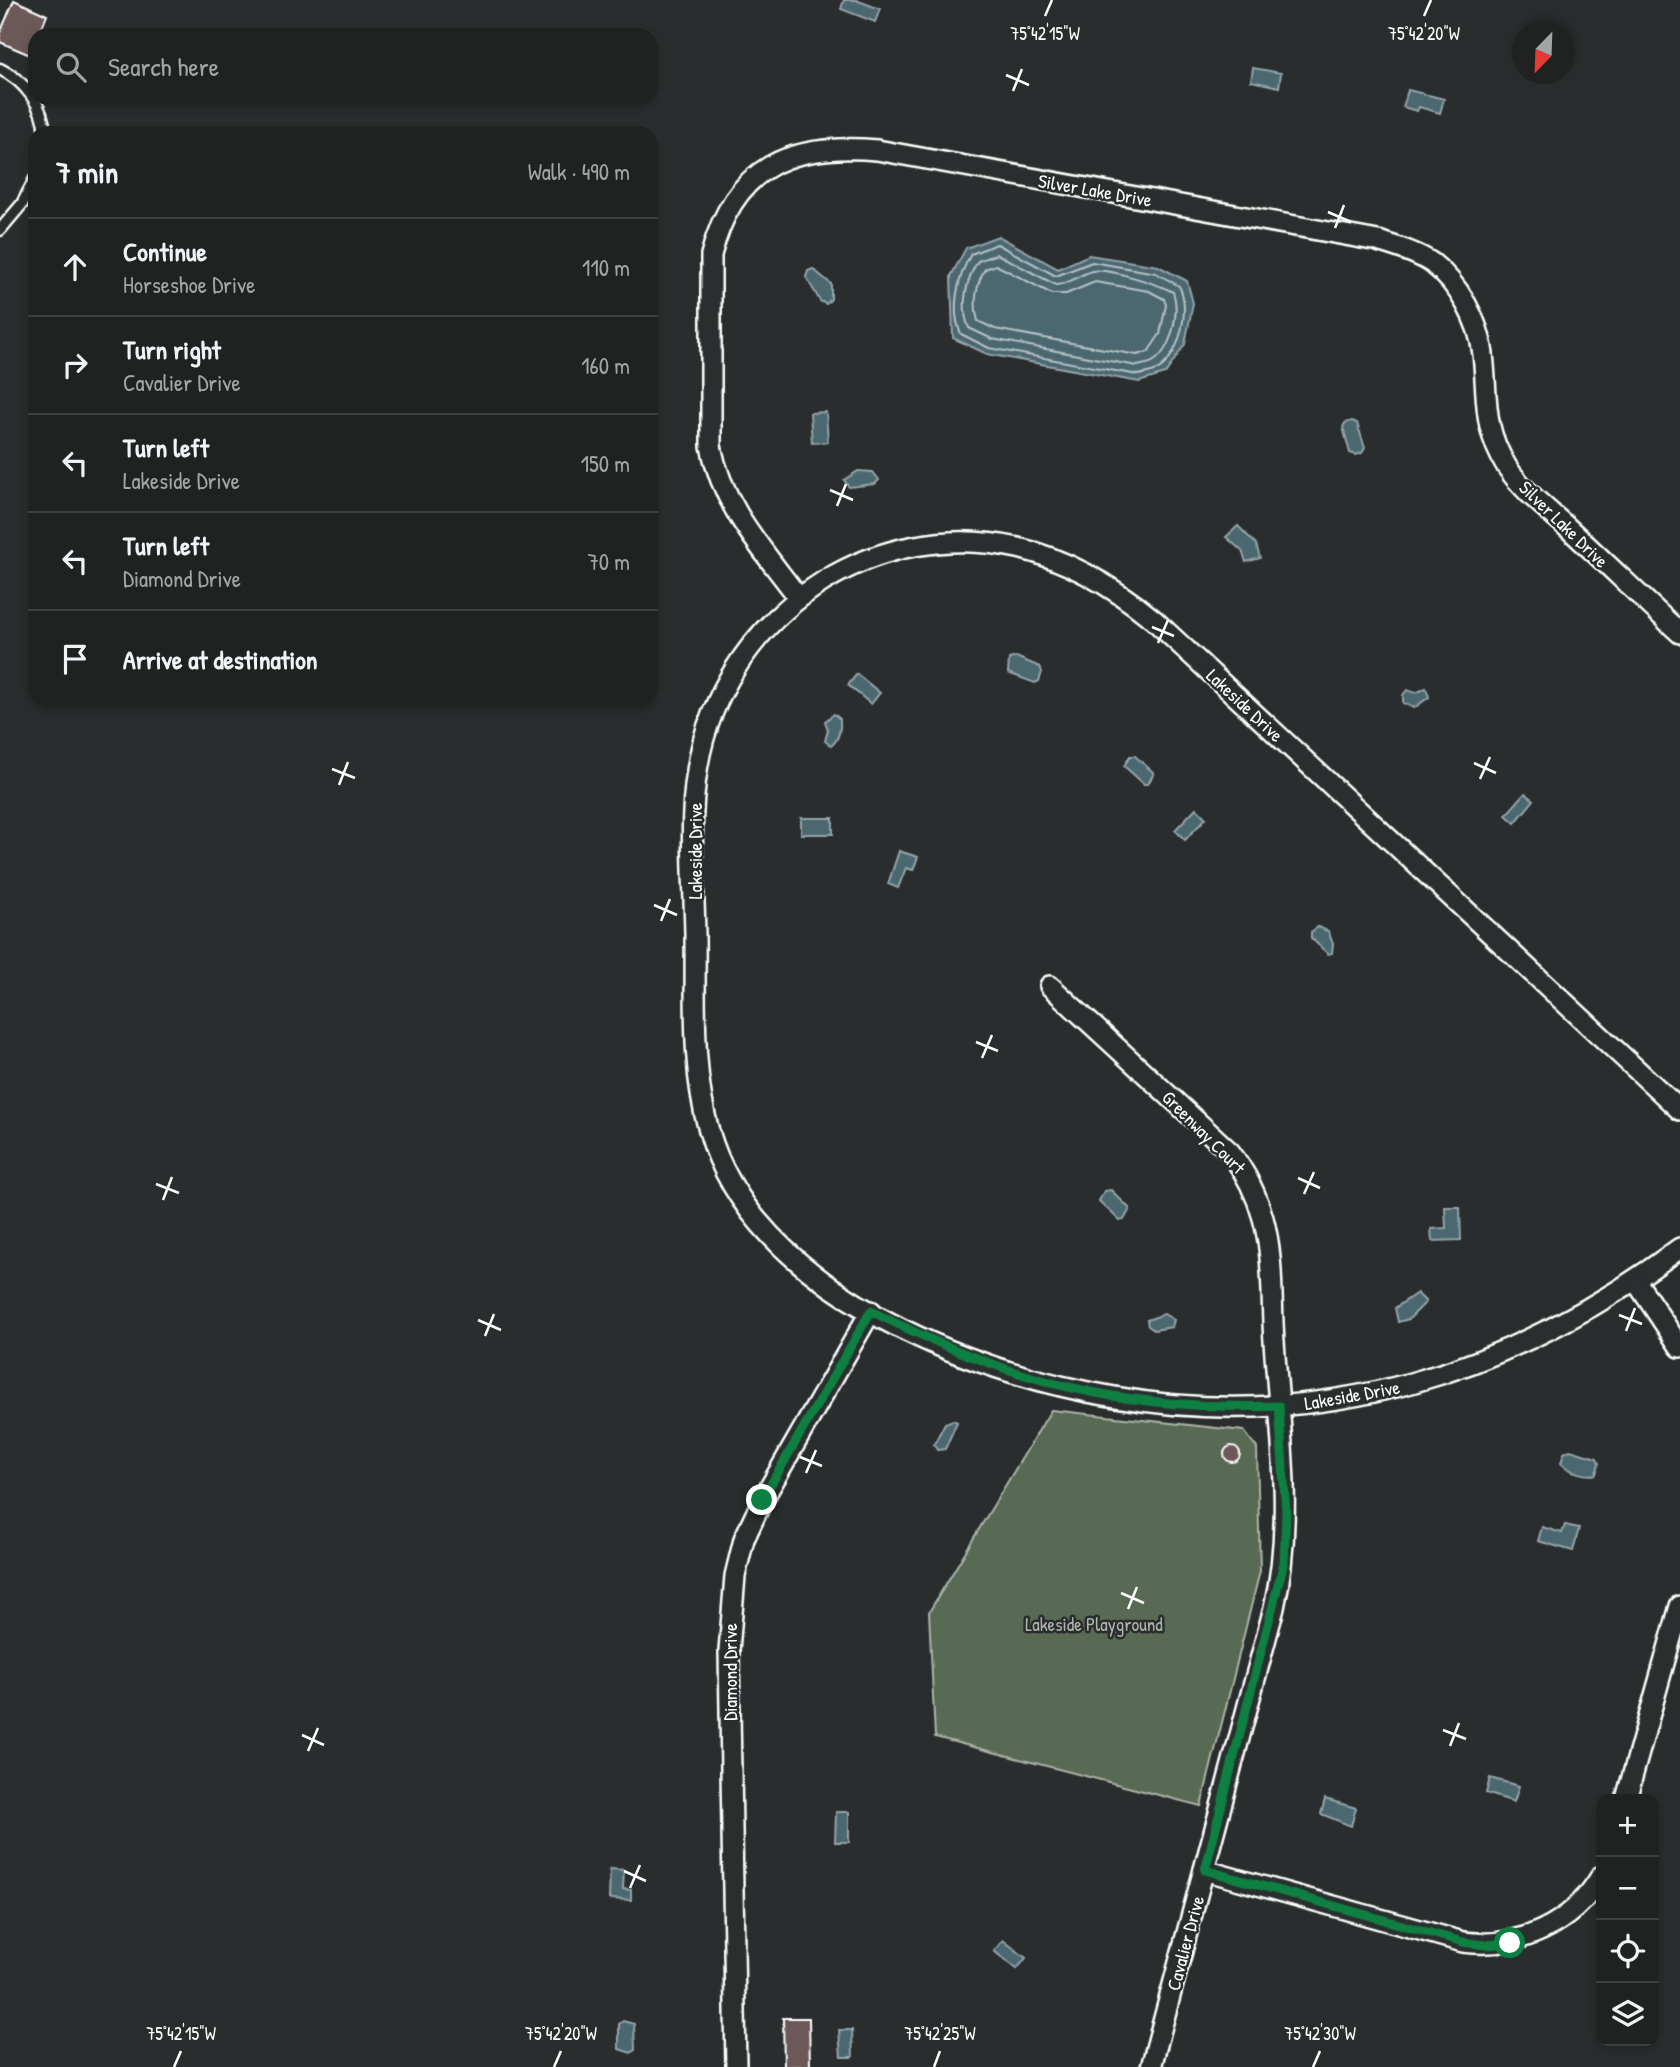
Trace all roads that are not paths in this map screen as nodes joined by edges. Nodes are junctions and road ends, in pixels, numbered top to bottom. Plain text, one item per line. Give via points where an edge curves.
1 (0, 69) edge
2 (28, 91) edge
3 (37, 105) edge
4 (44, 126) edge
5 (28, 192) edge
6 (0, 230) edge
7 (798, 597) junction
8 (1680, 633) edge
9 (1051, 986) dead end
10 (1680, 1110) edge
11 (1680, 1248) edge
12 (1636, 1281) junction
13 (871, 1311) junction
14 (1680, 1347) edge
15 (1279, 1406) junction
16 (1680, 1606) edge
17 (1627, 1794) edge
18 (1205, 1870) junction
19 (1596, 1884) edge
20 (736, 2067) edge
21 (1151, 2067) edge

1 - 2 lane
3 - 4 lane
5 - 6 lane
7 - 8 street, Silver Lake Drive via 736,513 715,469 711,446 711,256 730,206 760,172 808,150 841,147 1378,241 1432,263 1471,313 1483,355 1485,416 1508,468
7 - 10 street, Lakeside Drive via 860,559 932,544 1016,547 1095,578 1154,620
7 - 13 street, Lakeside Drive via 760,634 734,669 704,738 694,817 697,1053 709,1131 740,1195 786,1251 821,1280
9 - 15 street, Greenway Court via 1230,1152 1246,1173 1264,1221
11 - 12 street, Lakeside Drive
12 - 14 street
12 - 15 street, Lakeside Drive via 1489,1359 1383,1391
13 - 15 street, Lakeside Drive via 982,1363 1072,1390 1188,1406
13 - 20 street, Diamond Drive via 762,1500 744,1539 735,1576 729,1651
15 - 18 street, Cavalier Drive via 1286,1513 1284,1562
16 - 17 street
18 - 19 street via 1486,1945 1531,1937 1573,1911
18 - 21 street, Cavalier Drive

